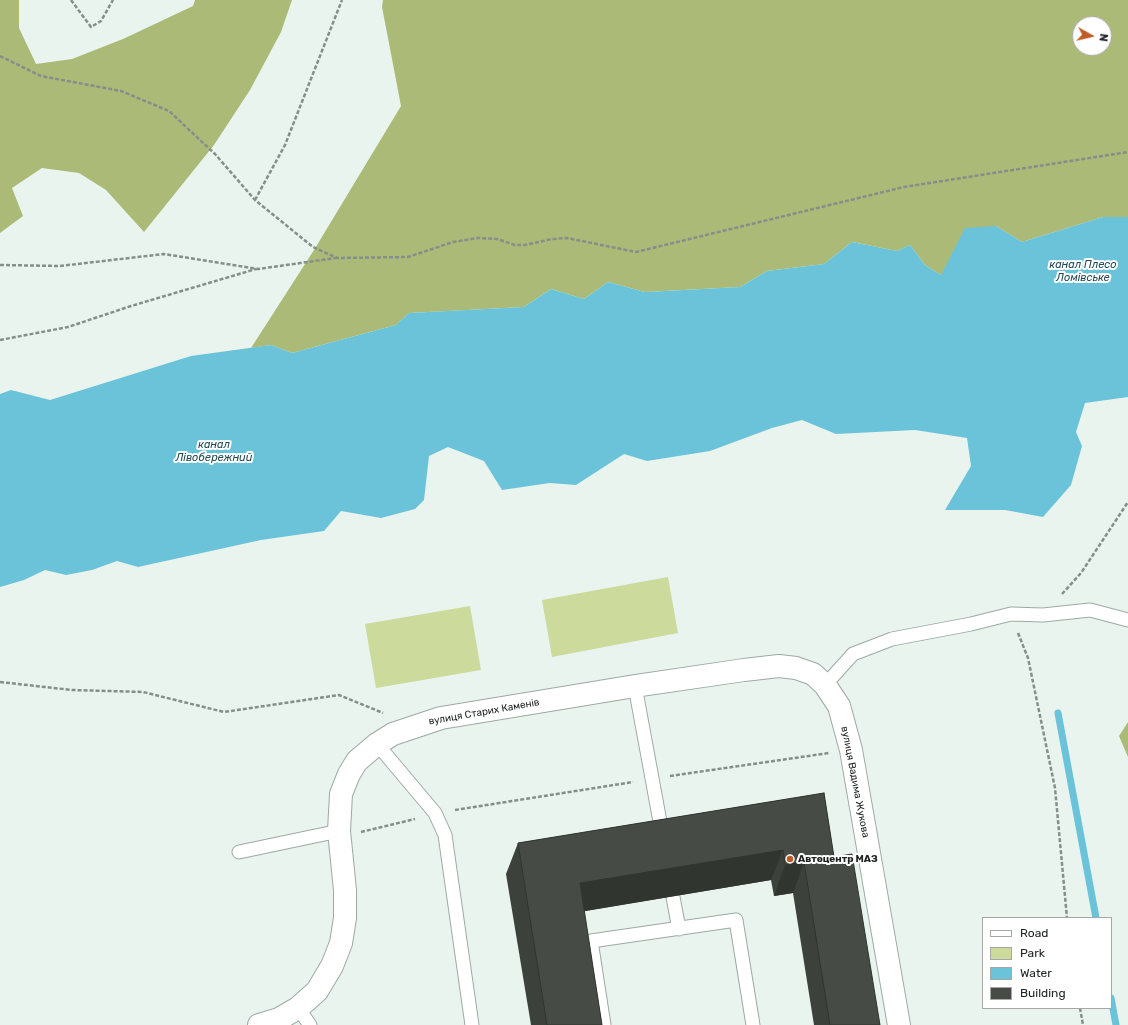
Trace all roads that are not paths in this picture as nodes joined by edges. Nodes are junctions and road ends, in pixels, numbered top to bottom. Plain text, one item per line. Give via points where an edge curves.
1 (1128, 620) edge
2 (635, 686) junction
3 (825, 686) junction
4 (377, 744) junction
5 (339, 834) junction
6 (665, 848) edge
7 (239, 852) dead end
8 (673, 896) edge
9 (679, 929) junction
10 (304, 1016) edge
11 (259, 1025) edge
12 (472, 1025) edge
13 (604, 1025) edge
14 (753, 1025) edge
15 (898, 1025) edge

1 - 3 lane via 1090,610 1043,615 1011,614 892,639 853,654
2 - 3 street, вулиця Старих Каменів via 779,666 813,674
2 - 4 street, вулиця Старих Каменів via 441,718 394,734
2 - 6 lane
3 - 15 street, вулиця Вадима Жукова via 839,706 851,750
4 - 5 street, вулиця Старих Каменів via 357,761 349,774 341,794
4 - 12 lane via 435,813 445,835
5 - 7 lane
5 - 10 street, вулиця Старих Каменів via 345,890 345,918 341,943 332,966
8 - 9 lane
9 - 13 lane via 591,941
9 - 14 lane via 736,920
10 - 11 street, вулиця Старих Каменів

